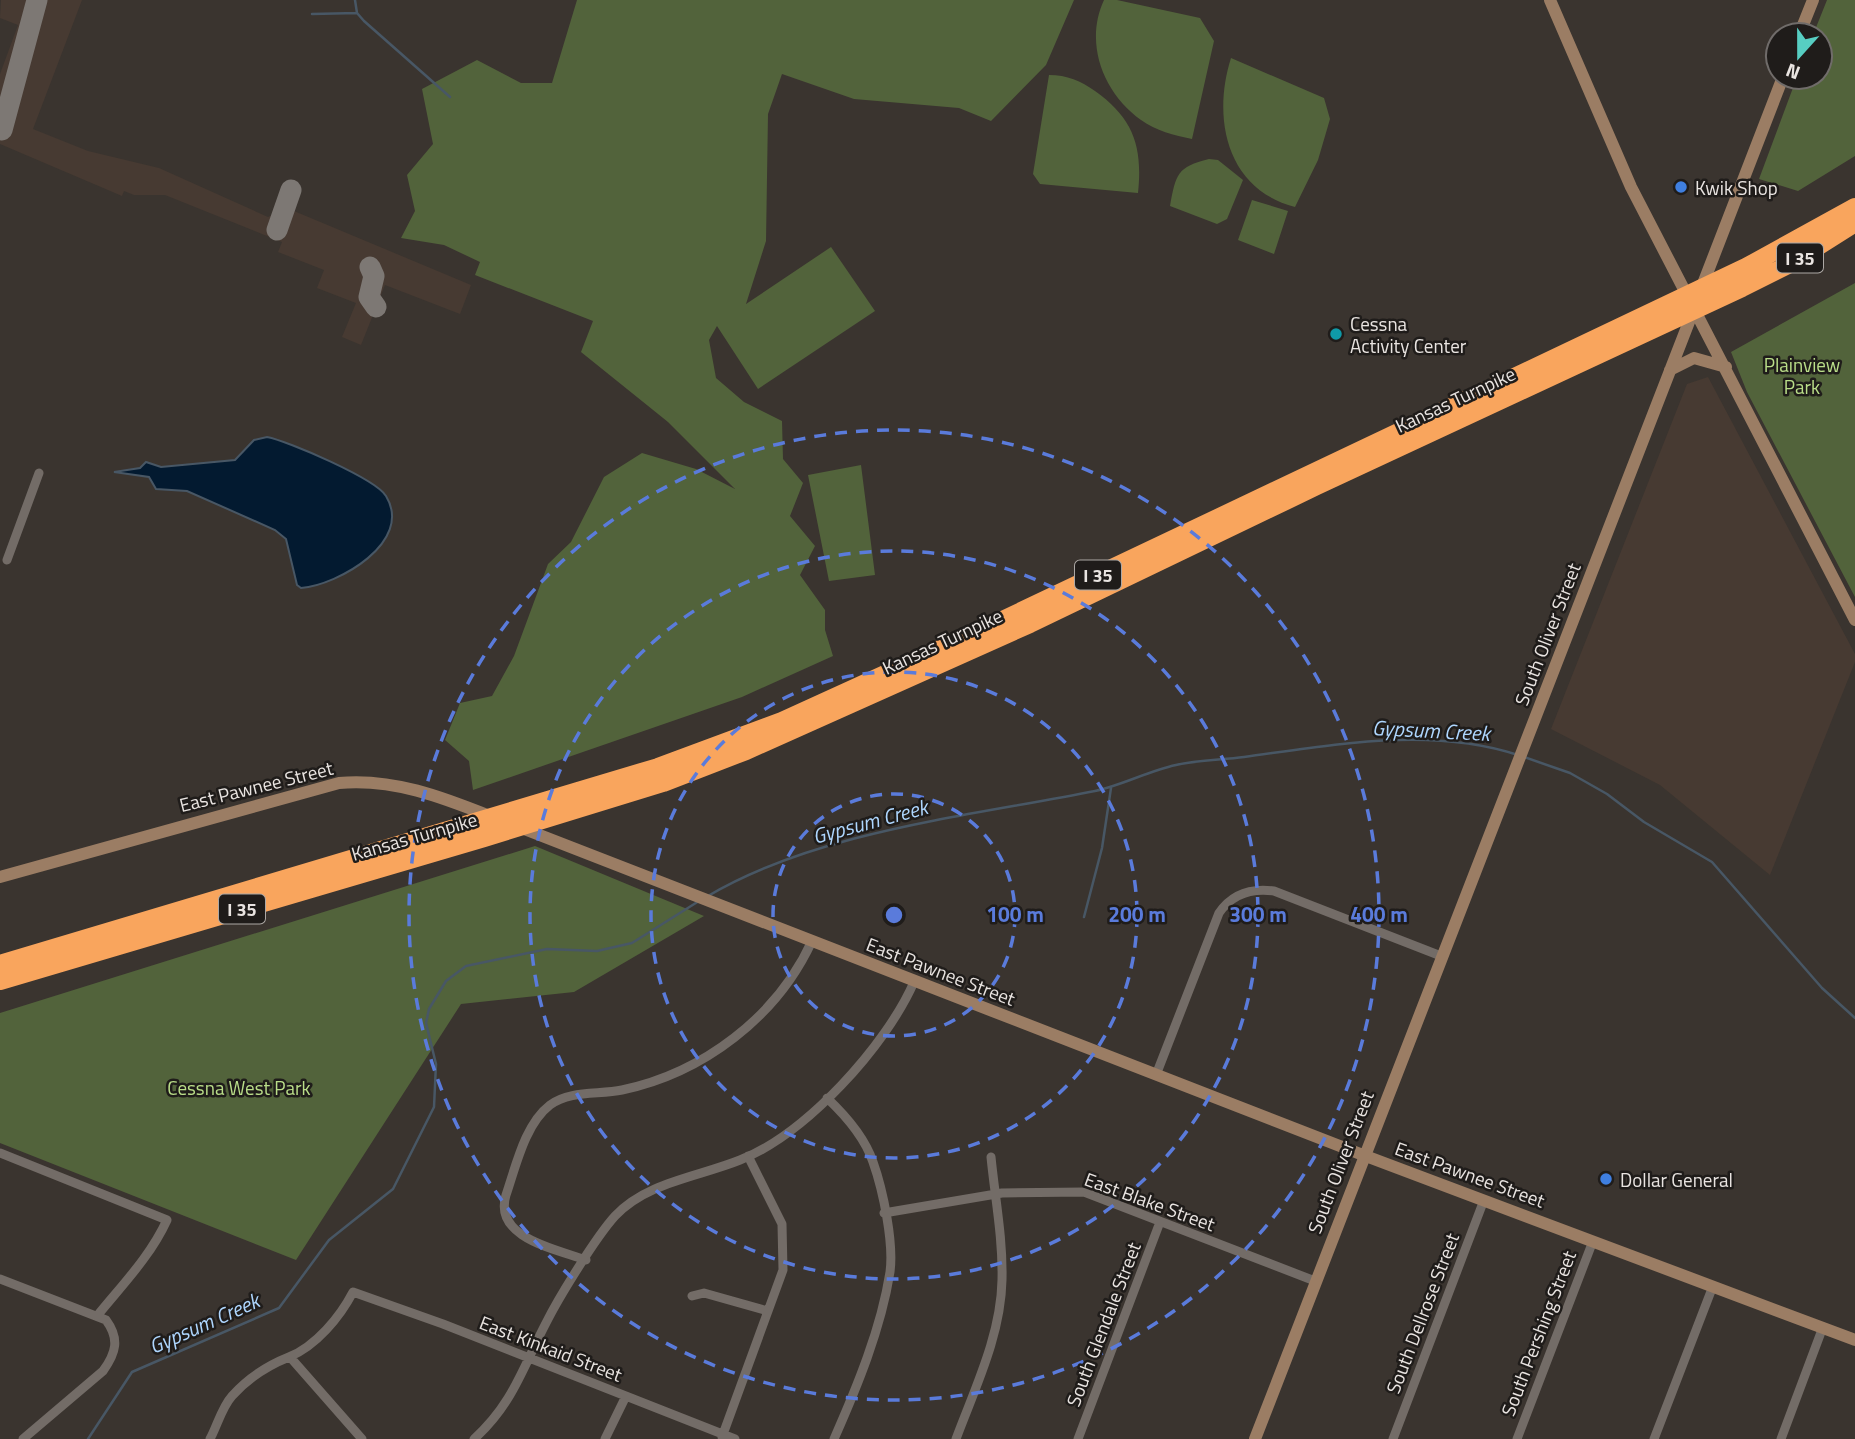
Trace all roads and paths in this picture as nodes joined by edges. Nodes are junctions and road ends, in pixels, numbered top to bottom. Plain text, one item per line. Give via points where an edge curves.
1 (1550, 0) edge
2 (1813, 0) edge
3 (1805, 21) edge
4 (1778, 91) edge
5 (1855, 207) edge
6 (1855, 223) edge
7 (1694, 308) junction
8 (1726, 367) junction
9 (1670, 370) junction
10 (39, 473) dead end
11 (7, 560) dead end
12 (1855, 620) edge
13 (0, 877) edge
14 (811, 941) junction
15 (1441, 956) junction
16 (0, 964) edge
17 (0, 981) edge
18 (914, 982) junction
19 (1156, 1075) junction
20 (827, 1098) junction
21 (0, 1153) edge
22 (1363, 1155) junction
23 (748, 1156) junction
24 (991, 1157) dead end
25 (996, 1194) junction
26 (1484, 1200) junction
27 (884, 1213) junction
28 (1160, 1222) junction
29 (1593, 1241) junction
30 (586, 1260) junction
31 (0, 1280) edge
32 (1315, 1281) junction
33 (1713, 1286) junction
34 (692, 1296) dead end
35 (768, 1311) junction
36 (97, 1316) junction
37 (1823, 1327) junction
38 (1855, 1339) edge
39 (290, 1357) junction
40 (530, 1359) junction
41 (626, 1396) junction
42 (722, 1437) edge
43 (23, 1439) edge
44 (210, 1439) edge
45 (362, 1439) edge
46 (474, 1439) edge
47 (605, 1439) edge
48 (735, 1439) edge
49 (834, 1439) edge
50 (956, 1439) edge
51 (1078, 1439) edge
52 (1255, 1439) edge
53 (1393, 1439) edge
54 (1517, 1439) edge
55 (1654, 1439) edge
56 (1781, 1439) edge

1 - 7 main road via 1631,187
2 - 3 main road
4 - 7 main road, South Oliver Street
5 - 16 highway, Kansas Turnpike / I 35 via 1746,268 782,721 658,768
6 - 17 highway, Kansas Turnpike / I 35 via 1742,288 830,716 663,783
7 - 8 main road
7 - 9 main road, South Oliver Street
8 - 9 main road via 1694,358
8 - 12 main road
9 - 15 main road, South Oliver Street
10 - 11 street
13 - 14 main road, East Pawnee Street via 274,799 355,782 386,783 432,794
14 - 18 main road, East Pawnee Street
14 - 30 street via 778,997 691,1068 645,1085 565,1097 541,1114 502,1206 506,1219 525,1237
15 - 19 street via 1275,891 1250,891 1225,904 1219,913
15 - 22 main road, South Oliver Street
18 - 19 main road, East Pawnee Street
18 - 20 street via 903,1009 881,1041
19 - 22 main road, East Pawnee Street
20 - 23 street via 776,1140
20 - 27 street via 856,1130 873,1161
21 - 36 street via 166,1220 138,1268
22 - 26 main road, East Pawnee Street
22 - 32 main road, South Oliver Street
23 - 30 street via 634,1201 615,1217
23 - 35 street via 782,1224 783,1270
24 - 25 street
25 - 27 street, East Blake Street
25 - 28 street, East Blake Street via 1084,1192
25 - 50 street via 1002,1282 992,1342
26 - 29 main road, East Pawnee Street
26 - 53 street, South Dellrose Street
27 - 49 street via 889,1235 887,1282 875,1331
28 - 32 street, East Blake Street
28 - 51 street, South Glendale Street
29 - 33 main road, East Pawnee Street
29 - 54 street, South Pershing Street
30 - 40 street via 546,1322
31 - 36 street
32 - 52 main road, South Oliver Street
33 - 37 main road, East Pawnee Street
33 - 55 street
34 - 35 street via 704,1293
35 - 42 street
36 - 43 street via 106,1320 115,1336 111,1360
37 - 38 main road, East Pawnee Street
37 - 56 street
39 - 40 street, East Kinkaid Street via 326,1329 353,1292
39 - 44 street via 277,1359 231,1397
39 - 45 street
40 - 41 street, East Kinkaid Street
40 - 46 street via 512,1397
41 - 42 street, East Kinkaid Street
41 - 47 street
42 - 48 street, East Kinkaid Street

